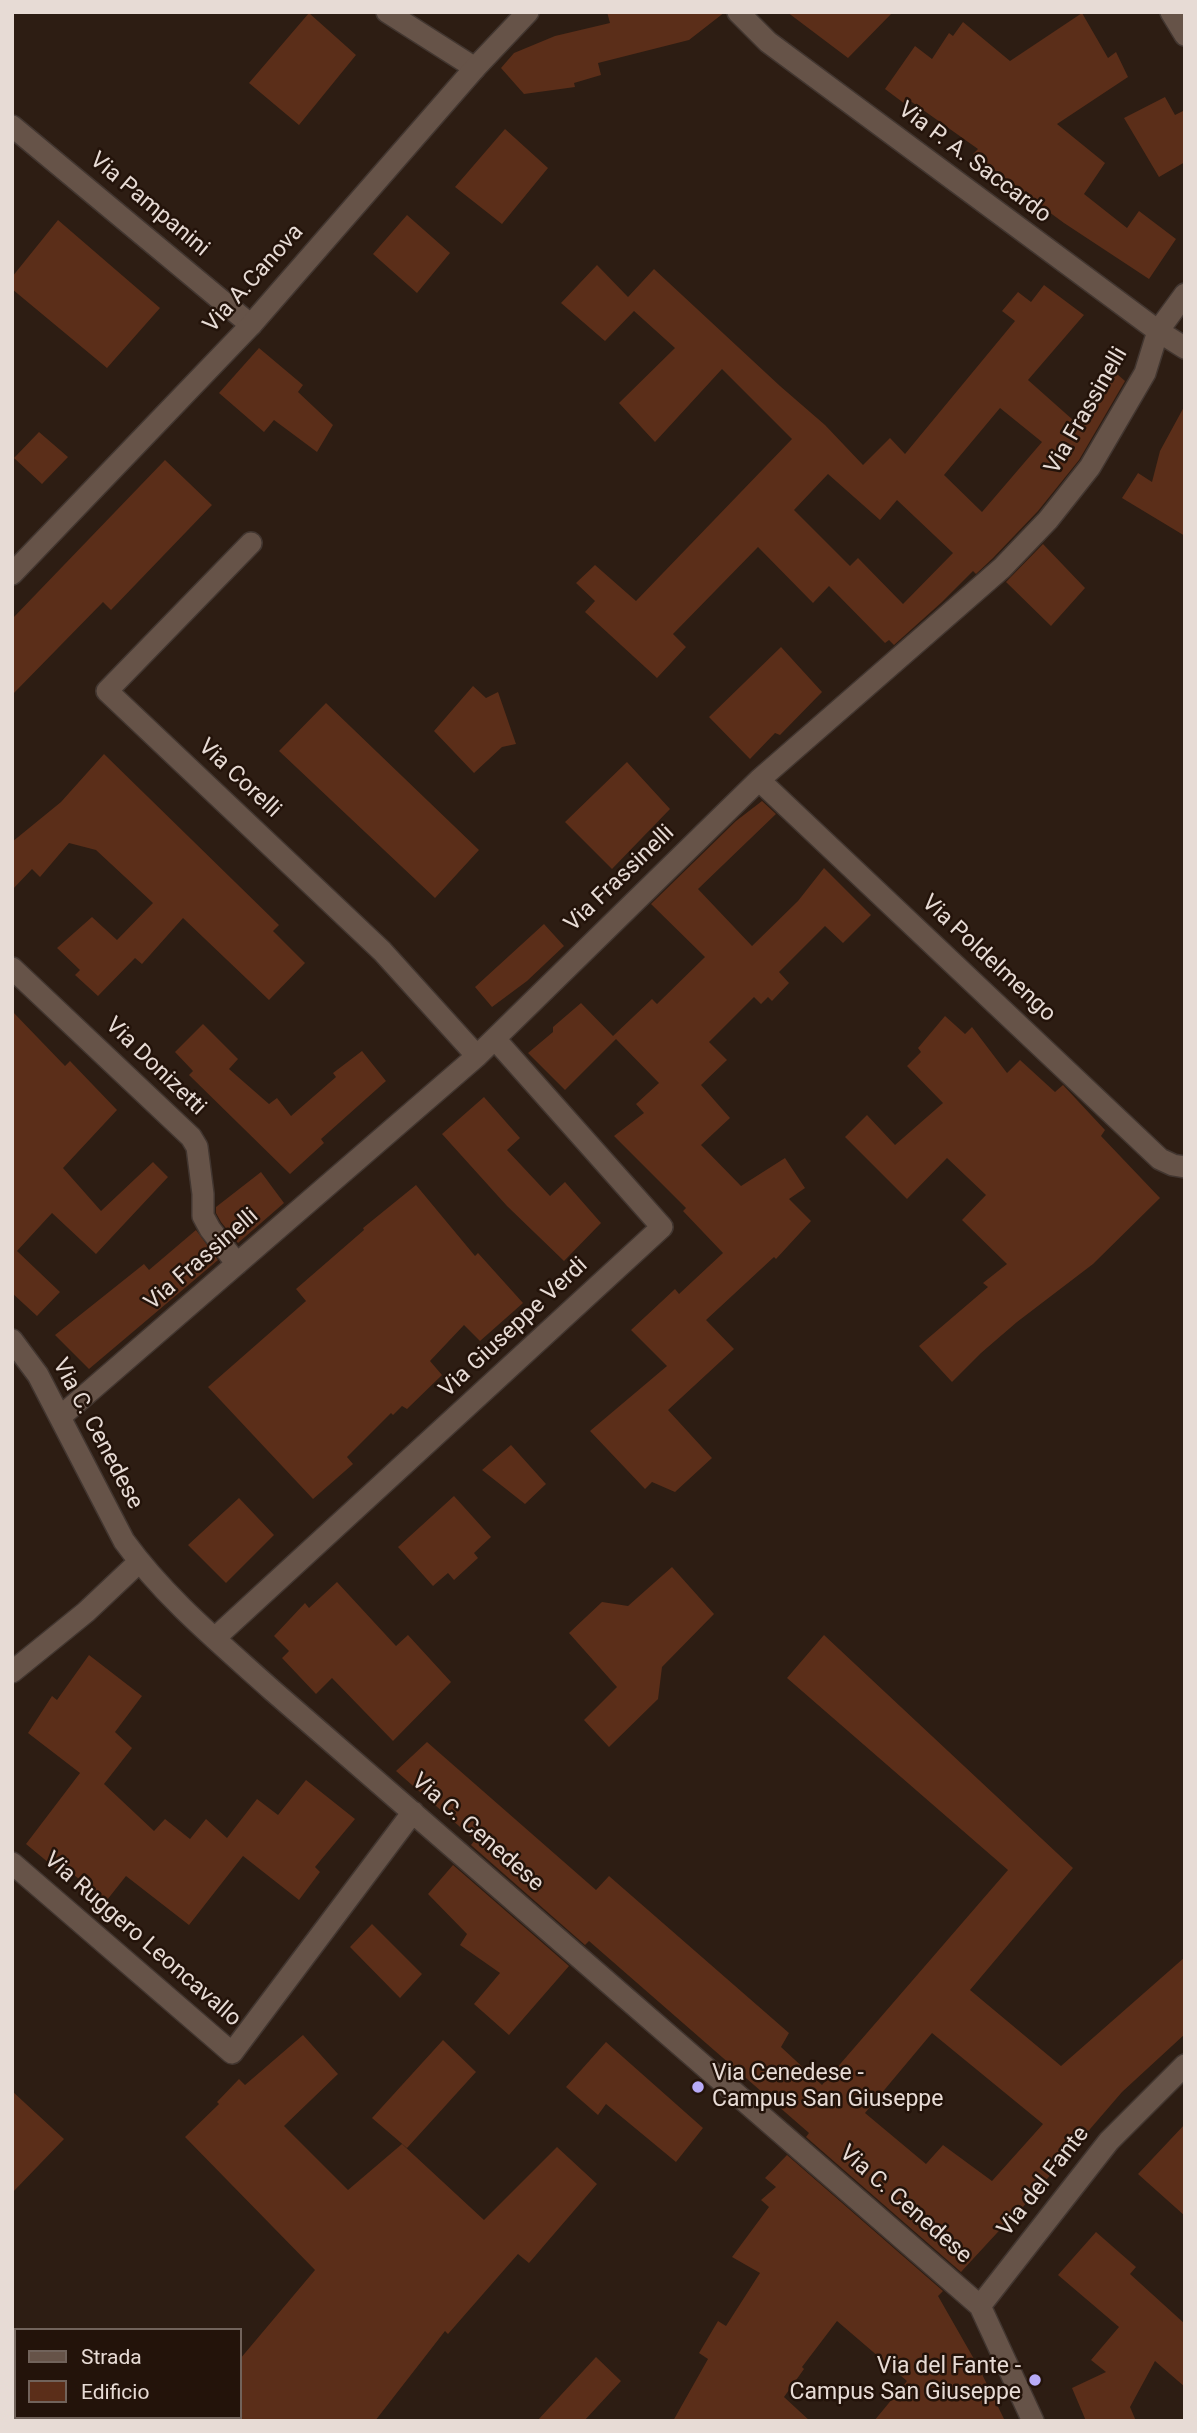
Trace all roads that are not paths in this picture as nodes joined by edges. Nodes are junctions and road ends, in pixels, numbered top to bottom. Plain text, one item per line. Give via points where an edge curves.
1 (387, 12) edge
2 (528, 12) edge
3 (738, 12) edge
4 (1171, 12) edge
5 (1185, 35) edge
6 (475, 68) junction
7 (12, 126) edge
8 (1185, 294) edge
9 (251, 325) junction
10 (1157, 331) junction
11 (1185, 348) edge
12 (251, 543) dead end
13 (12, 574) edge
14 (759, 780) junction
15 (12, 968) edge
16 (495, 1039) junction
17 (477, 1056) junction
18 (1185, 1167) edge
19 (237, 1264) junction
20 (12, 1340) edge
21 (60, 1417) junction
22 (139, 1562) junction
23 (215, 1638) junction
24 (12, 1672) edge
25 (413, 1812) junction
26 (12, 1863) edge
27 (1185, 2064) edge
28 (980, 2306) junction
29 (1033, 2421) edge

1 - 6 street
2 - 6 street, Via A.Canova
3 - 10 street, Via P. A. Saccardo via 768,42
4 - 5 street
6 - 9 street, Via A.Canova
7 - 9 street, Via Pampanini
8 - 10 street
9 - 13 street, Via A.Canova
10 - 11 street, Via P. A. Saccardo
10 - 14 street, Via Frassinelli via 1145,373 1090,467 1048,520 1002,568
12 - 17 street, Via Corelli via 107,691 382,951
14 - 16 street, Via Frassinelli
14 - 18 street, Via Poldelmengo via 1160,1159
15 - 19 street, Via Donizetti via 191,1137 197,1147 203,1216
16 - 17 street, Via Frassinelli
16 - 23 street, Via Giuseppe Verdi via 662,1227
17 - 19 street, Via Frassinelli
19 - 21 street, Via Frassinelli
20 - 21 street, Via C. Cenedese via 38,1375
21 - 22 street, Via C. Cenedese via 110,1518
22 - 23 street, Via C. Cenedese
22 - 24 street
23 - 25 street, Via C. Cenedese
25 - 26 street, Via Ruggero Leoncavallo via 232,2053
25 - 28 street, Via C. Cenedese
27 - 28 street, Via del Fante via 1109,2141
28 - 29 street

